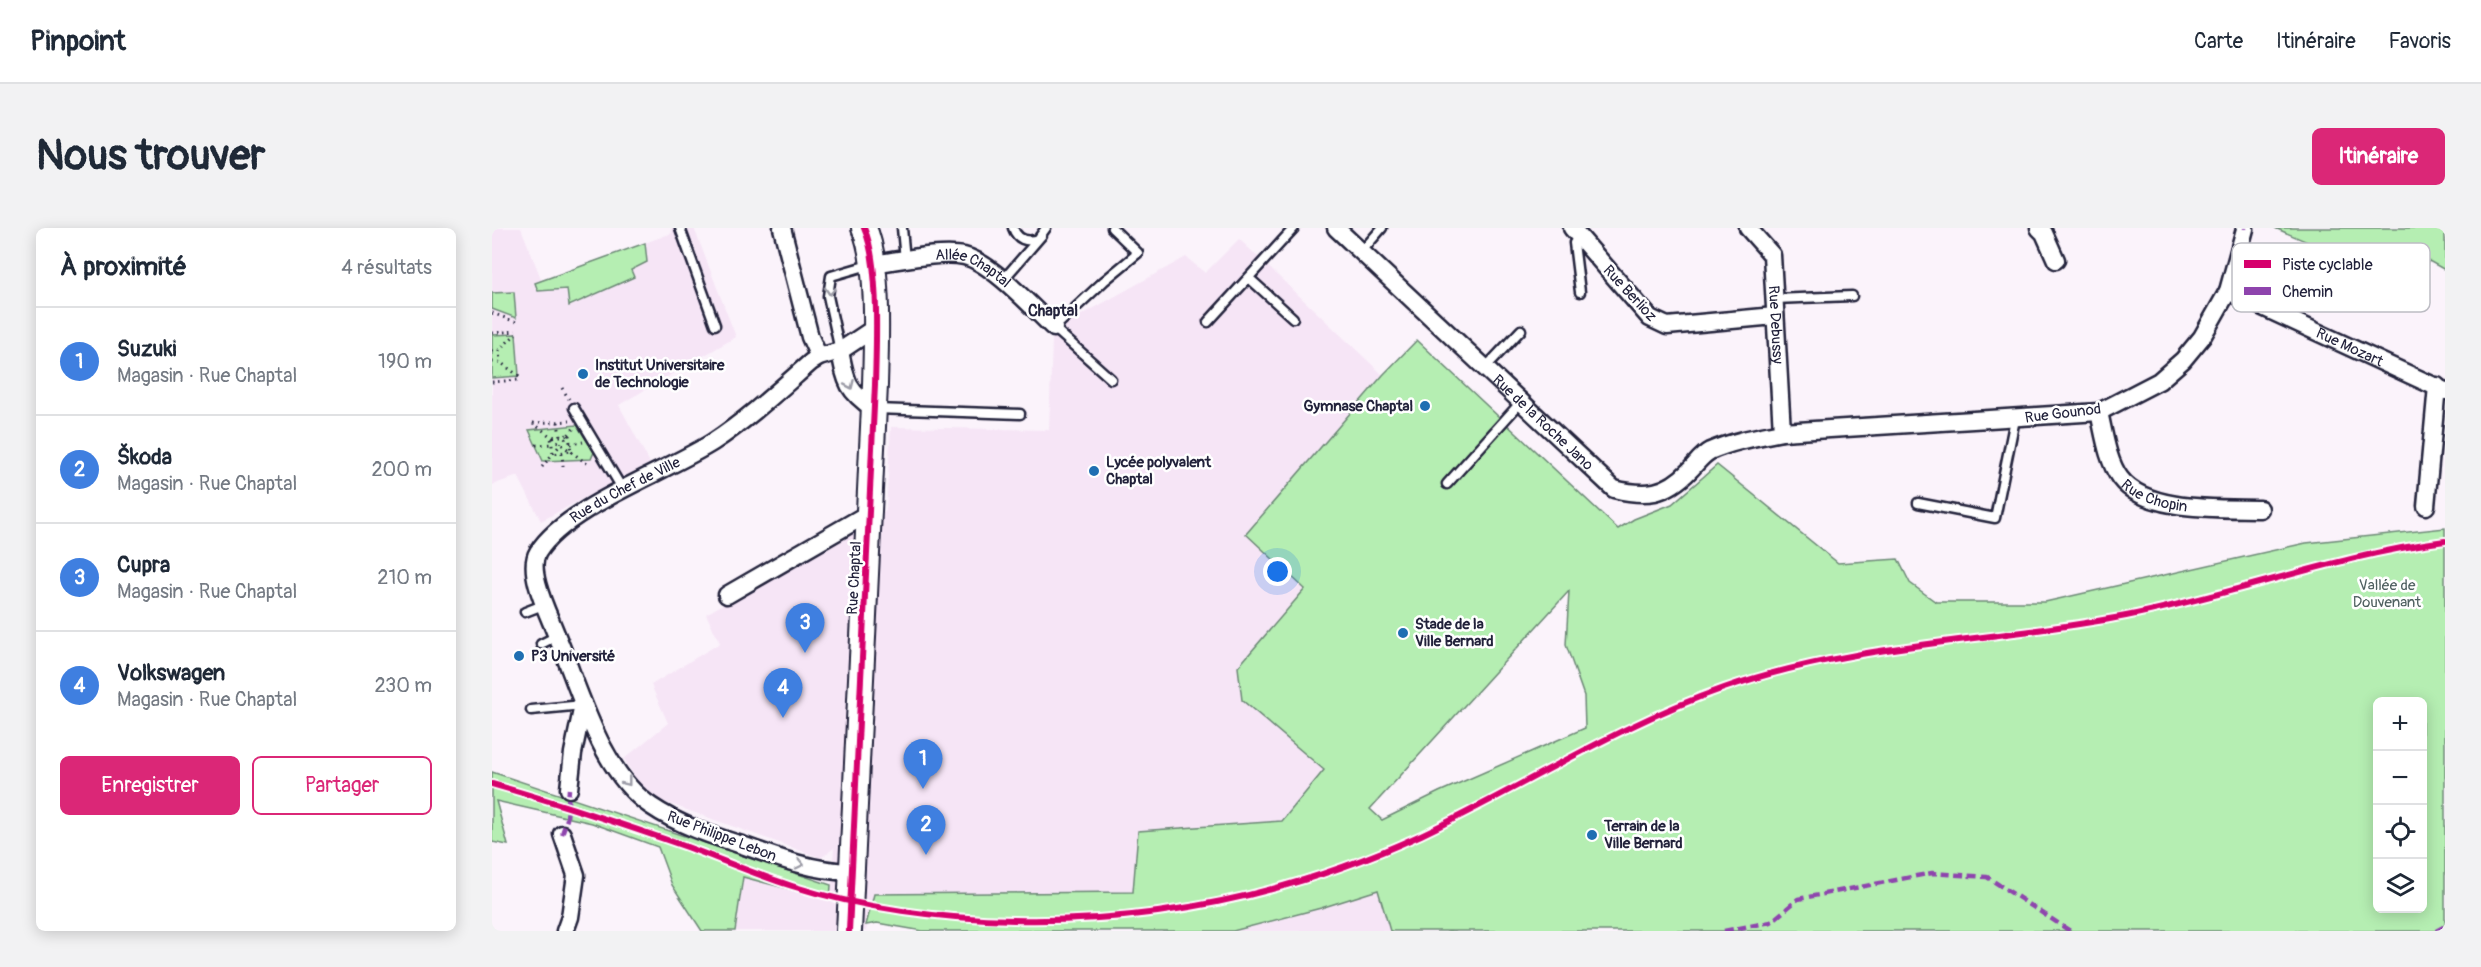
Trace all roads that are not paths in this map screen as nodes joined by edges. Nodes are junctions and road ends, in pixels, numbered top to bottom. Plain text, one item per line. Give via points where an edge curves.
1 (680, 228) edge
2 (782, 228) edge
3 (864, 228) edge
4 (902, 228) edge
5 (1013, 228) edge
6 (1112, 228) edge
7 (1294, 228) edge
8 (1336, 228) edge
9 (1382, 228) edge
10 (1748, 228) edge
11 (2040, 228) edge
12 (1045, 231) edge
13 (1576, 233) edge
14 (1362, 251) junction
15 (905, 260) junction
16 (2056, 260) dead end
17 (872, 264) junction
18 (2232, 276) edge
19 (1249, 278) junction
20 (1002, 280) junction
21 (2228, 291) junction
22 (1580, 292) dead end
23 (2232, 293) edge
24 (1852, 296) dead end
25 (1774, 308) junction
26 (2274, 312) edge
27 (1293, 318) dead end
28 (1209, 322) dead end
29 (715, 326) dead end
30 (876, 327) junction
31 (1054, 328) junction
32 (1521, 330) dead end
33 (840, 351) junction
34 (819, 357) junction
35 (1485, 368) junction
36 (1110, 379) dead end
37 (2441, 389) edge
38 (1521, 402) junction
39 (574, 408) dead end
40 (874, 409) junction
41 (2099, 412) junction
42 (1020, 414) dead end
43 (2015, 419) junction
44 (1782, 432) junction
45 (1447, 484) dead end
46 (623, 490) junction
47 (1918, 503) dead end
48 (2426, 506) dead end
49 (2260, 509) dead end
50 (869, 513) junction
51 (727, 595) dead end
52 (543, 605) junction
53 (525, 612) dead end
54 (557, 636) junction
55 (541, 644) dead end
56 (583, 705) junction
57 (531, 710) dead end
58 (595, 733) joint
59 (569, 789) dead end
60 (562, 834) dead end
61 (851, 872) junction
62 (565, 931) edge
63 (849, 931) edge

1 - 29 lane
2 - 34 street via 810,337
3 - 17 main road, Rue Chaptal
4 - 15 lane
5 - 12 lane via 1017,236 1027,241
6 - 31 lane via 1138,253
7 - 19 lane
8 - 14 street, Rue de la Roche Jano
9 - 14 lane
10 - 25 street, Rue Debussy via 1772,255
11 - 16 street
12 - 20 lane
13 - 22 lane
13 - 25 street, Rue Berlioz via 1658,324 1667,326
14 - 35 street, Rue de la Roche Jano
15 - 17 street, Allée Chaptal
15 - 20 street, Allée Chaptal via 966,257
17 - 30 main road, Rue Chaptal
17 -> 33 lane via 831,276 828,296
18 - 21 street, Rue Gounod
19 - 27 lane
19 - 28 lane
20 - 31 street, Allée Chaptal
21 - 23 street, Rue Mozart
21 - 41 street, Rue Gounod via 2202,337 2183,360 2159,381
24 - 25 lane
25 - 44 street, Rue Debussy
26 - 37 street, Rue Mozart
30 - 33 street, Rue du Chef de Ville
30 - 40 main road, Rue Chaptal
31 - 36 lane
32 - 35 lane
33 - 34 street, Rue du Chef de Ville
33 -> 40 street via 844,373 855,396
34 - 46 street, Rue du Chef de Ville via 713,442
35 - 38 street, Rue de la Roche Jano
37 - 48 street, Rue Mozart
38 - 44 street, Rue de la Roche Jano via 1614,489 1636,495 1677,483 1707,453 1734,442
38 - 45 lane
39 - 46 lane
40 - 42 lane
40 - 50 main road, Rue Chaptal
41 - 43 street, Rue Gounod
41 - 49 street, Rue Chopin via 2110,457 2120,478 2138,493 2184,506
43 - 44 street, Rue Gounod
43 - 47 lane via 1995,518
46 - 52 street, Rue du Chef de Ville via 580,515 546,542 536,556
50 - 51 street
50 - 61 main road, Rue Chaptal
52 - 53 lane
52 - 54 street, Rue du Chef de Ville
54 - 55 lane
54 - 56 street, Rue du Chef de Ville
56 - 57 lane
56 - 58 street, Rue du Chef de Ville
56 - 59 street
58 -> 61 street, Rue Philippe Lebon via 629,786 673,820 789,862
60 - 62 street via 576,875
61 - 63 main road, Rue Chaptal

